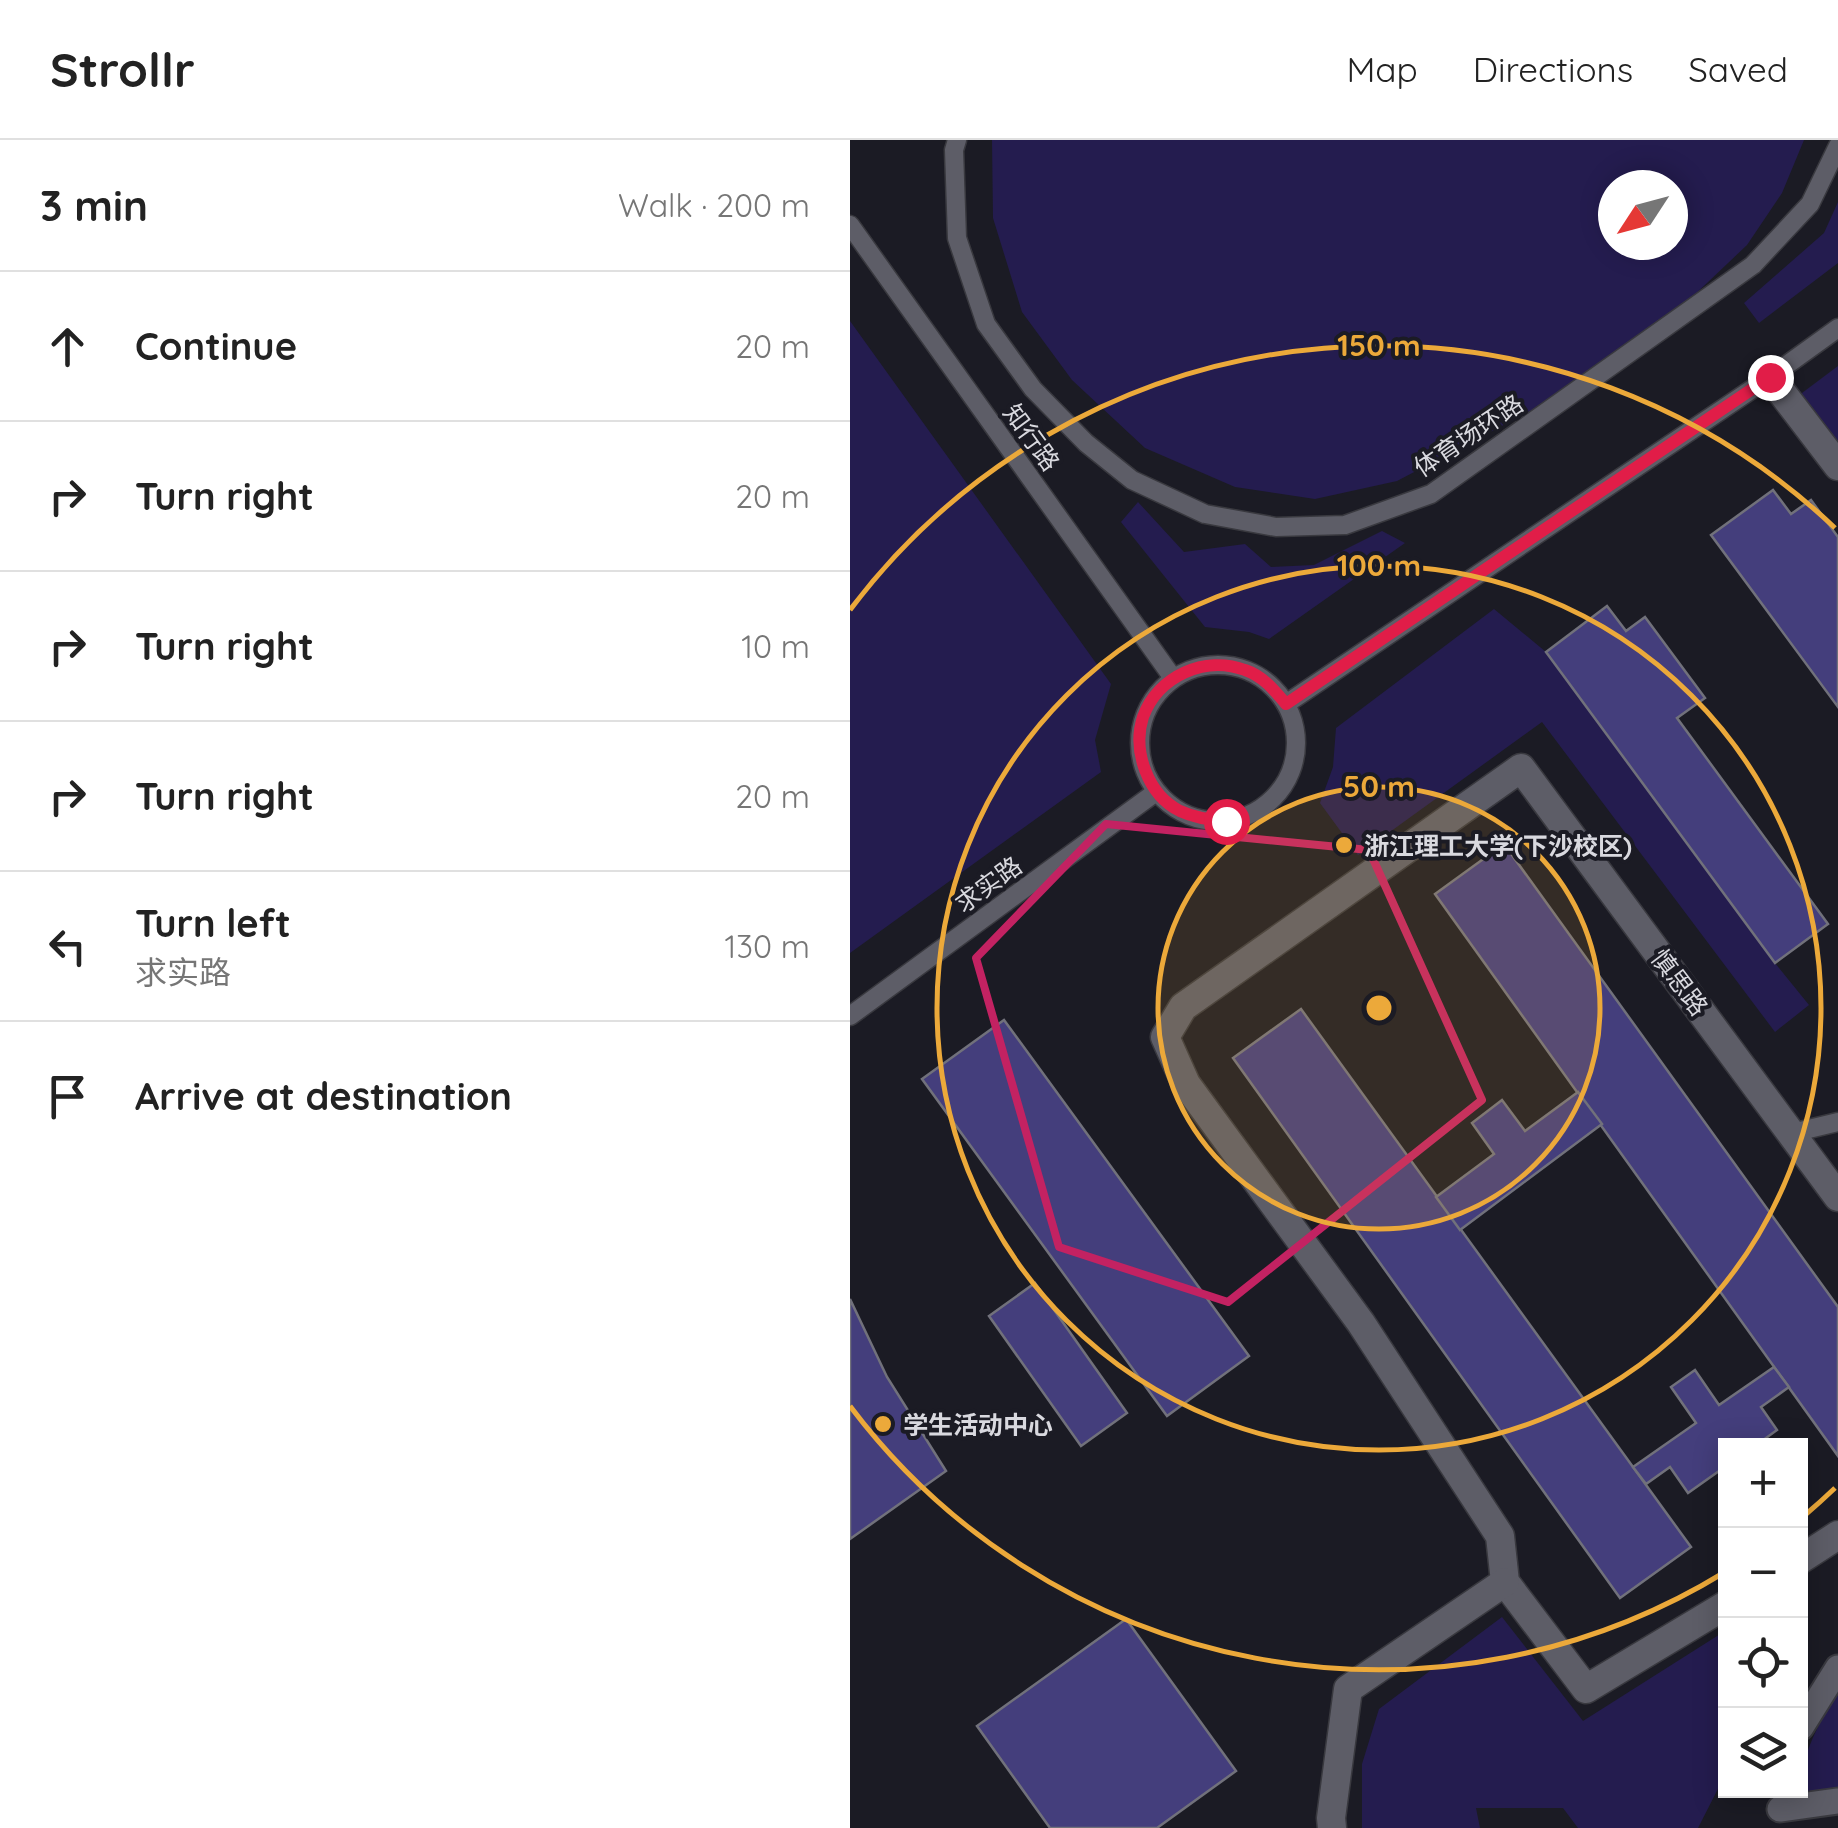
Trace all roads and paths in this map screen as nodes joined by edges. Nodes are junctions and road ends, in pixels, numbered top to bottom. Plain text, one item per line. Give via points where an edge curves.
1 (956, 140) edge
2 (1838, 146) edge
3 (850, 225) edge
4 (1838, 328) edge
5 (1770, 377) junction
6 (1838, 466) edge
7 (1173, 678) junction
8 (1286, 704) junction
9 (1156, 792) junction
10 (850, 1016) edge
11 (1838, 1122) edge
12 (1792, 1132) junction
13 (1838, 1197) edge
14 (1505, 1582) junction
15 (1718, 1610) edge
16 (1838, 1668) edge
17 (1808, 1715) edge
18 (1838, 1801) edge
19 (1782, 1809) edge
20 (1332, 1828) edge

1 - 2 lane, 体育场环路 via 957,238 986,324 1033,388 1132,480 1205,514 1276,527 1345,525 1431,494 1753,265 1810,204
3 - 7 lane, 知行路
4 - 5 lane
5 - 6 street
5 - 8 lane
7 - 8 lane via 1223,664 1248,670
7 - 9 lane via 1143,718 1139,744
8 - 9 lane via 1296,755 1272,800 1226,821 1200,819
9 - 10 lane, 求实路
11 - 12 lane
12 - 13 street, 慎思路
12 - 14 street, 慎思路 via 1521,768 1183,1007 1165,1037 1186,1084 1361,1322 1500,1536
14 - 15 street via 1586,1688
14 - 20 street via 1348,1689
16 - 17 street
18 - 19 street

